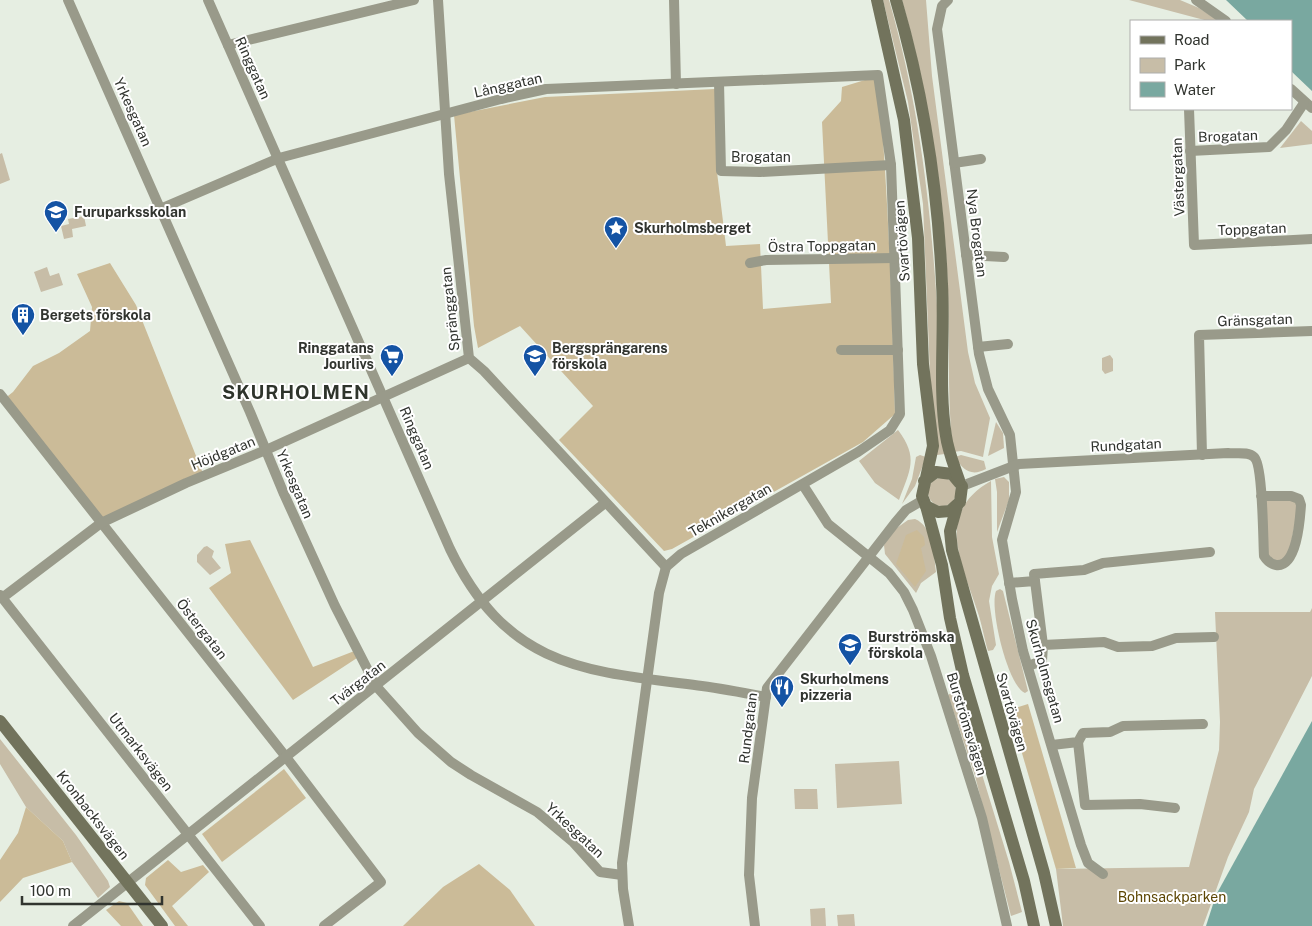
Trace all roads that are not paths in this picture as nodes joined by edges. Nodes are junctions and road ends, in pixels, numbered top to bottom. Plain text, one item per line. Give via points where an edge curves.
1 (68, 0) edge
2 (208, 0) edge
3 (414, 0) edge
4 (438, 0) edge
5 (674, 0) edge
6 (877, 0) edge
7 (948, 0) edge
8 (1196, 0) edge
9 (897, 5) edge
10 (1225, 20) edge
11 (228, 45) junction
12 (878, 75) joint
13 (719, 82) junction
14 (676, 84) junction
15 (1292, 89) edge
16 (1308, 105) edge
17 (1189, 110) edge
18 (444, 115) junction
19 (1190, 151) junction
20 (278, 158) junction
21 (982, 159) dead end
22 (954, 163) junction
23 (891, 165) junction
24 (160, 209) junction
25 (1312, 239) edge
26 (1194, 245) joint
27 (966, 254) junction
28 (1004, 257) dead end
29 (896, 258) junction
30 (750, 263) dead end
31 (1312, 331) edge
32 (1008, 344) dead end
33 (978, 348) junction
34 (842, 350) dead end
35 (898, 350) junction
36 (469, 358) junction
37 (0, 394) edge
38 (384, 396) junction
39 (266, 450) junction
40 (1202, 454) junction
41 (1012, 466) junction
42 (924, 482) junction
43 (960, 483) junction
44 (803, 485) junction
45 (1261, 496) junction
46 (606, 503) junction
47 (925, 503) junction
48 (957, 506) junction
49 (101, 523) junction
50 (1210, 552) dead end
51 (868, 556) junction
52 (666, 567) junction
53 (1035, 581) junction
54 (1009, 583) junction
55 (1, 597) edge
56 (481, 602) junction
57 (1214, 637) dead end
58 (1043, 645) junction
59 (1028, 666) junction
60 (647, 680) junction
61 (376, 686) junction
62 (766, 697) junction
63 (0, 721) edge
64 (1203, 724) dead end
65 (1078, 742) junction
66 (1052, 745) junction
67 (286, 757) junction
68 (1084, 793) junction
69 (1067, 796) junction
70 (1175, 808) dead end
71 (188, 835) junction
72 (1102, 874) dead end
73 (622, 875) junction
74 (128, 884) junction
75 (73, 926) edge
76 (162, 926) edge
77 (260, 926) edge
78 (324, 926) edge
79 (629, 926) edge
80 (755, 926) edge
81 (1007, 926) edge
82 (1034, 926) edge
83 (1056, 926) edge

1 - 24 street, Yrkesgatan
2 - 11 street, Ringgatan
3 - 11 street
4 - 18 street, Spränggatan
5 - 14 street
6 - 42 main road, Svartövägen via 904,120 918,238 923,364 934,446
7 - 22 street, Nya Brogatan via 942,6 937,29
8 - 10 street
9 - 43 main road via 912,57 934,183 943,292 944,417 949,452
11 - 20 street, Ringgatan
12 - 13 street, Långgatan
12 - 23 street, Teknikergatan
13 - 14 street, Långgatan
13 - 23 street, Brogatan via 721,171
14 - 18 street, Långgatan via 546,89
15 - 16 street
16 - 19 street, Brogatan via 1269,147
17 - 19 street, Västergatan
18 - 20 street, Långgatan
18 - 36 street, Spränggatan
19 - 26 street, Västergatan
20 - 24 street, Långgatan
20 - 38 street, Ringgatan
21 - 22 street
22 - 27 street, Nya Brogatan
23 - 29 street, Teknikergatan
24 - 39 street, Yrkesgatan
25 - 26 street, Toppgatan
27 - 28 street
27 - 33 street, Nya Brogatan
29 - 30 street, Östra Toppgatan
29 - 35 street, Teknikergatan
31 - 40 street, Gränsgatan via 1199,335
32 - 33 street
33 - 41 street, Nya Brogatan via 988,389 1010,435
34 - 35 street
35 - 44 street, Teknikergatan via 901,407 896,422 875,440
36 - 38 street, Höjdgatan
36 - 46 street, Spränggatan
37 - 49 street, Östergatan
38 - 39 street, Höjdgatan
38 - 56 street, Ringgatan via 450,549
39 - 49 street, Höjdgatan
39 - 61 street, Yrkesgatan via 335,606
40 - 41 street, Rundgatan
40 - 45 street, Rundgatan via 1247,454 1255,457 1260,470
41 - 43 street, Rundgatan
41 - 54 street, Skurholmsgatan via 1016,492 1002,540
42 - 43 main road via 931,474 940,471 952,474
42 - 47 main road via 921,491
43 - 48 main road via 962,496
44 - 51 street, Burströmsvägen via 828,524
44 - 52 street, Teknikergatan via 686,551
45 - 45 street, Rundgatan via 1299,499 1301,505 1292,554 1284,564 1270,563 1264,556
46 - 52 street, Spränggatan
46 - 56 street, Tvärgatan
47 - 48 main road via 942,513
47 - 51 street, Rundgatan via 906,510
47 - 82 main road via 942,565 963,675 1024,881
48 - 83 main road, Svartövägen via 950,531 952,550
49 - 55 street, Höjdgatan
49 - 67 street, Östergatan
50 - 53 street via 1034,574
51 - 62 street, Rundgatan via 776,674 767,688
51 - 81 street, Burströmsvägen via 889,573 904,592 931,656 982,818
52 - 60 street via 659,593
53 - 54 street
53 - 58 street
54 - 59 street, Skurholmsgatan
55 - 71 street, Utmarksvägen
56 - 60 street, Ringgatan via 514,633 560,660 601,673
56 - 61 street, Tvärgatan
57 - 58 street via 1176,638 1152,646 1118,647 1104,642
58 - 59 street via 1042,661
59 - 66 street, Skurholmsgatan
60 - 62 street, Ringgatan
60 - 73 street
61 - 67 street, Tvärgatan
61 - 73 street, Yrkesgatan via 418,733 451,762 548,820 600,872
62 - 80 street, Rundgatan via 752,798 748,875
63 - 74 main road, Kronbacksvägen
64 - 65 street via 1122,726 1110,732 1083,733
65 - 66 street
65 - 68 street
66 - 69 street, Skurholmsgatan
67 - 71 street, Tvärgatan
67 - 78 street, Östergatan via 380,882
68 - 69 street
68 - 70 street via 1087,806 1140,804
69 - 72 street, Skurholmsgatan via 1088,863
71 - 74 street, Tvärgatan
71 - 77 street, Utmarksvägen
73 - 79 street
74 - 75 street, Tvärgatan
74 - 76 main road, Kronbacksvägen

